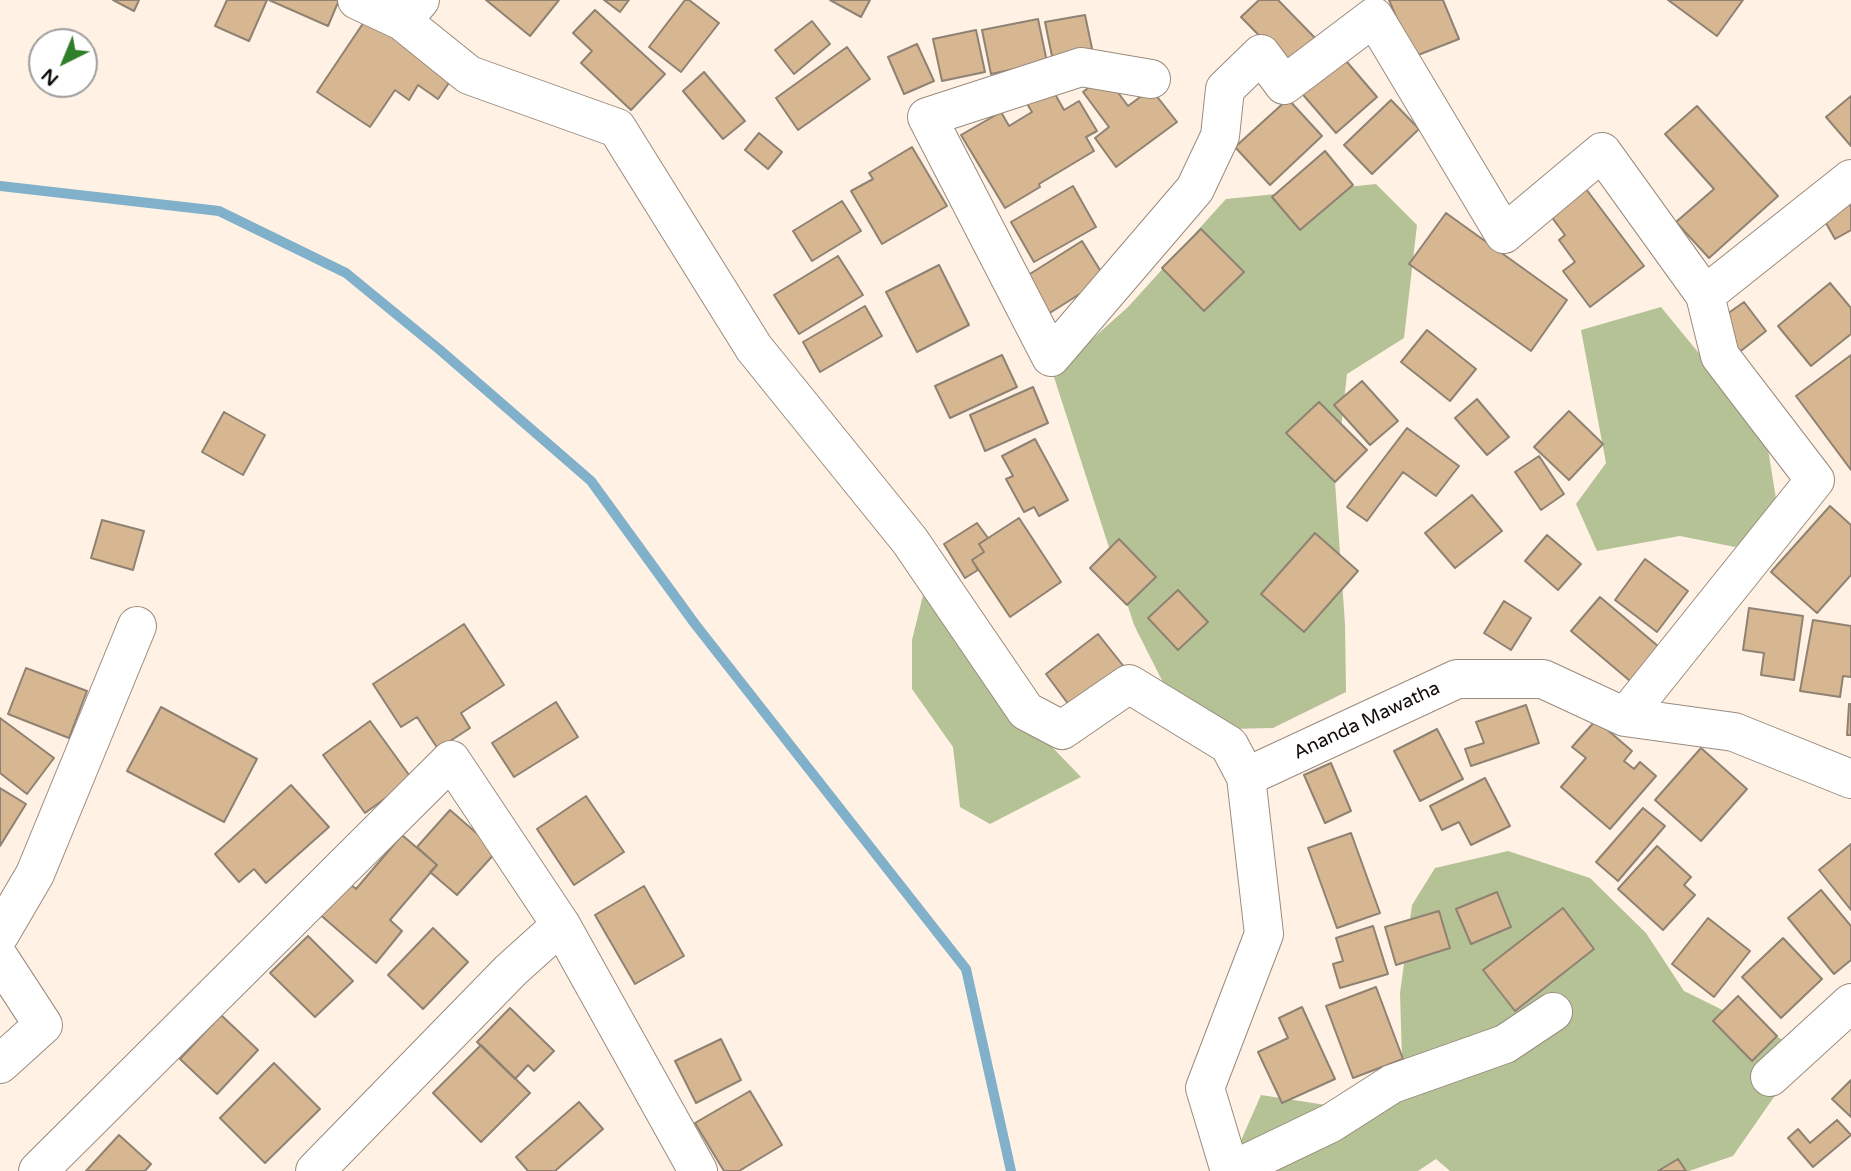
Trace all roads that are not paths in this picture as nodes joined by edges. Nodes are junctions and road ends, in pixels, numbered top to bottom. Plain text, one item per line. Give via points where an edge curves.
1 (357, 0) edge
2 (411, 10) edge
3 (1151, 79) dead end
4 (1851, 179) edge
5 (1704, 295) junction
6 (137, 626) dead end
7 (1625, 717) junction
8 (1246, 778) junction
9 (1851, 779) edge
10 (561, 925) junction
11 (0, 934) edge
12 (0, 959) edge
13 (1851, 1003) edge
14 (1553, 1012) dead end
15 (0, 1064) edge
16 (1770, 1077) dead end
17 (38, 1171) edge
18 (315, 1171) edge
19 (698, 1171) edge
20 (1231, 1171) edge

1 - 2 street
2 - 8 street via 469,75 617,128 754,348 910,541 1026,710 1062,730 1129,684 1228,744
3 - 5 street via 1081,67 927,117 1051,357 1195,189 1220,136 1225,89 1261,54 1284,85 1374,17 1504,234 1602,152
4 - 5 street
5 - 7 street via 1720,355 1815,480
6 - 11 street via 35,874
7 - 8 street, Ananda Mawatha via 1543,679 1457,679
7 - 9 street, Ananda Mawatha via 1734,732
8 - 20 street via 1264,934 1205,1088
10 - 17 street via 451,760
10 - 18 street via 511,970
10 - 19 street
12 - 15 street via 43,1026
13 - 16 street
14 - 20 street via 1505,1044 1391,1084 1331,1123

